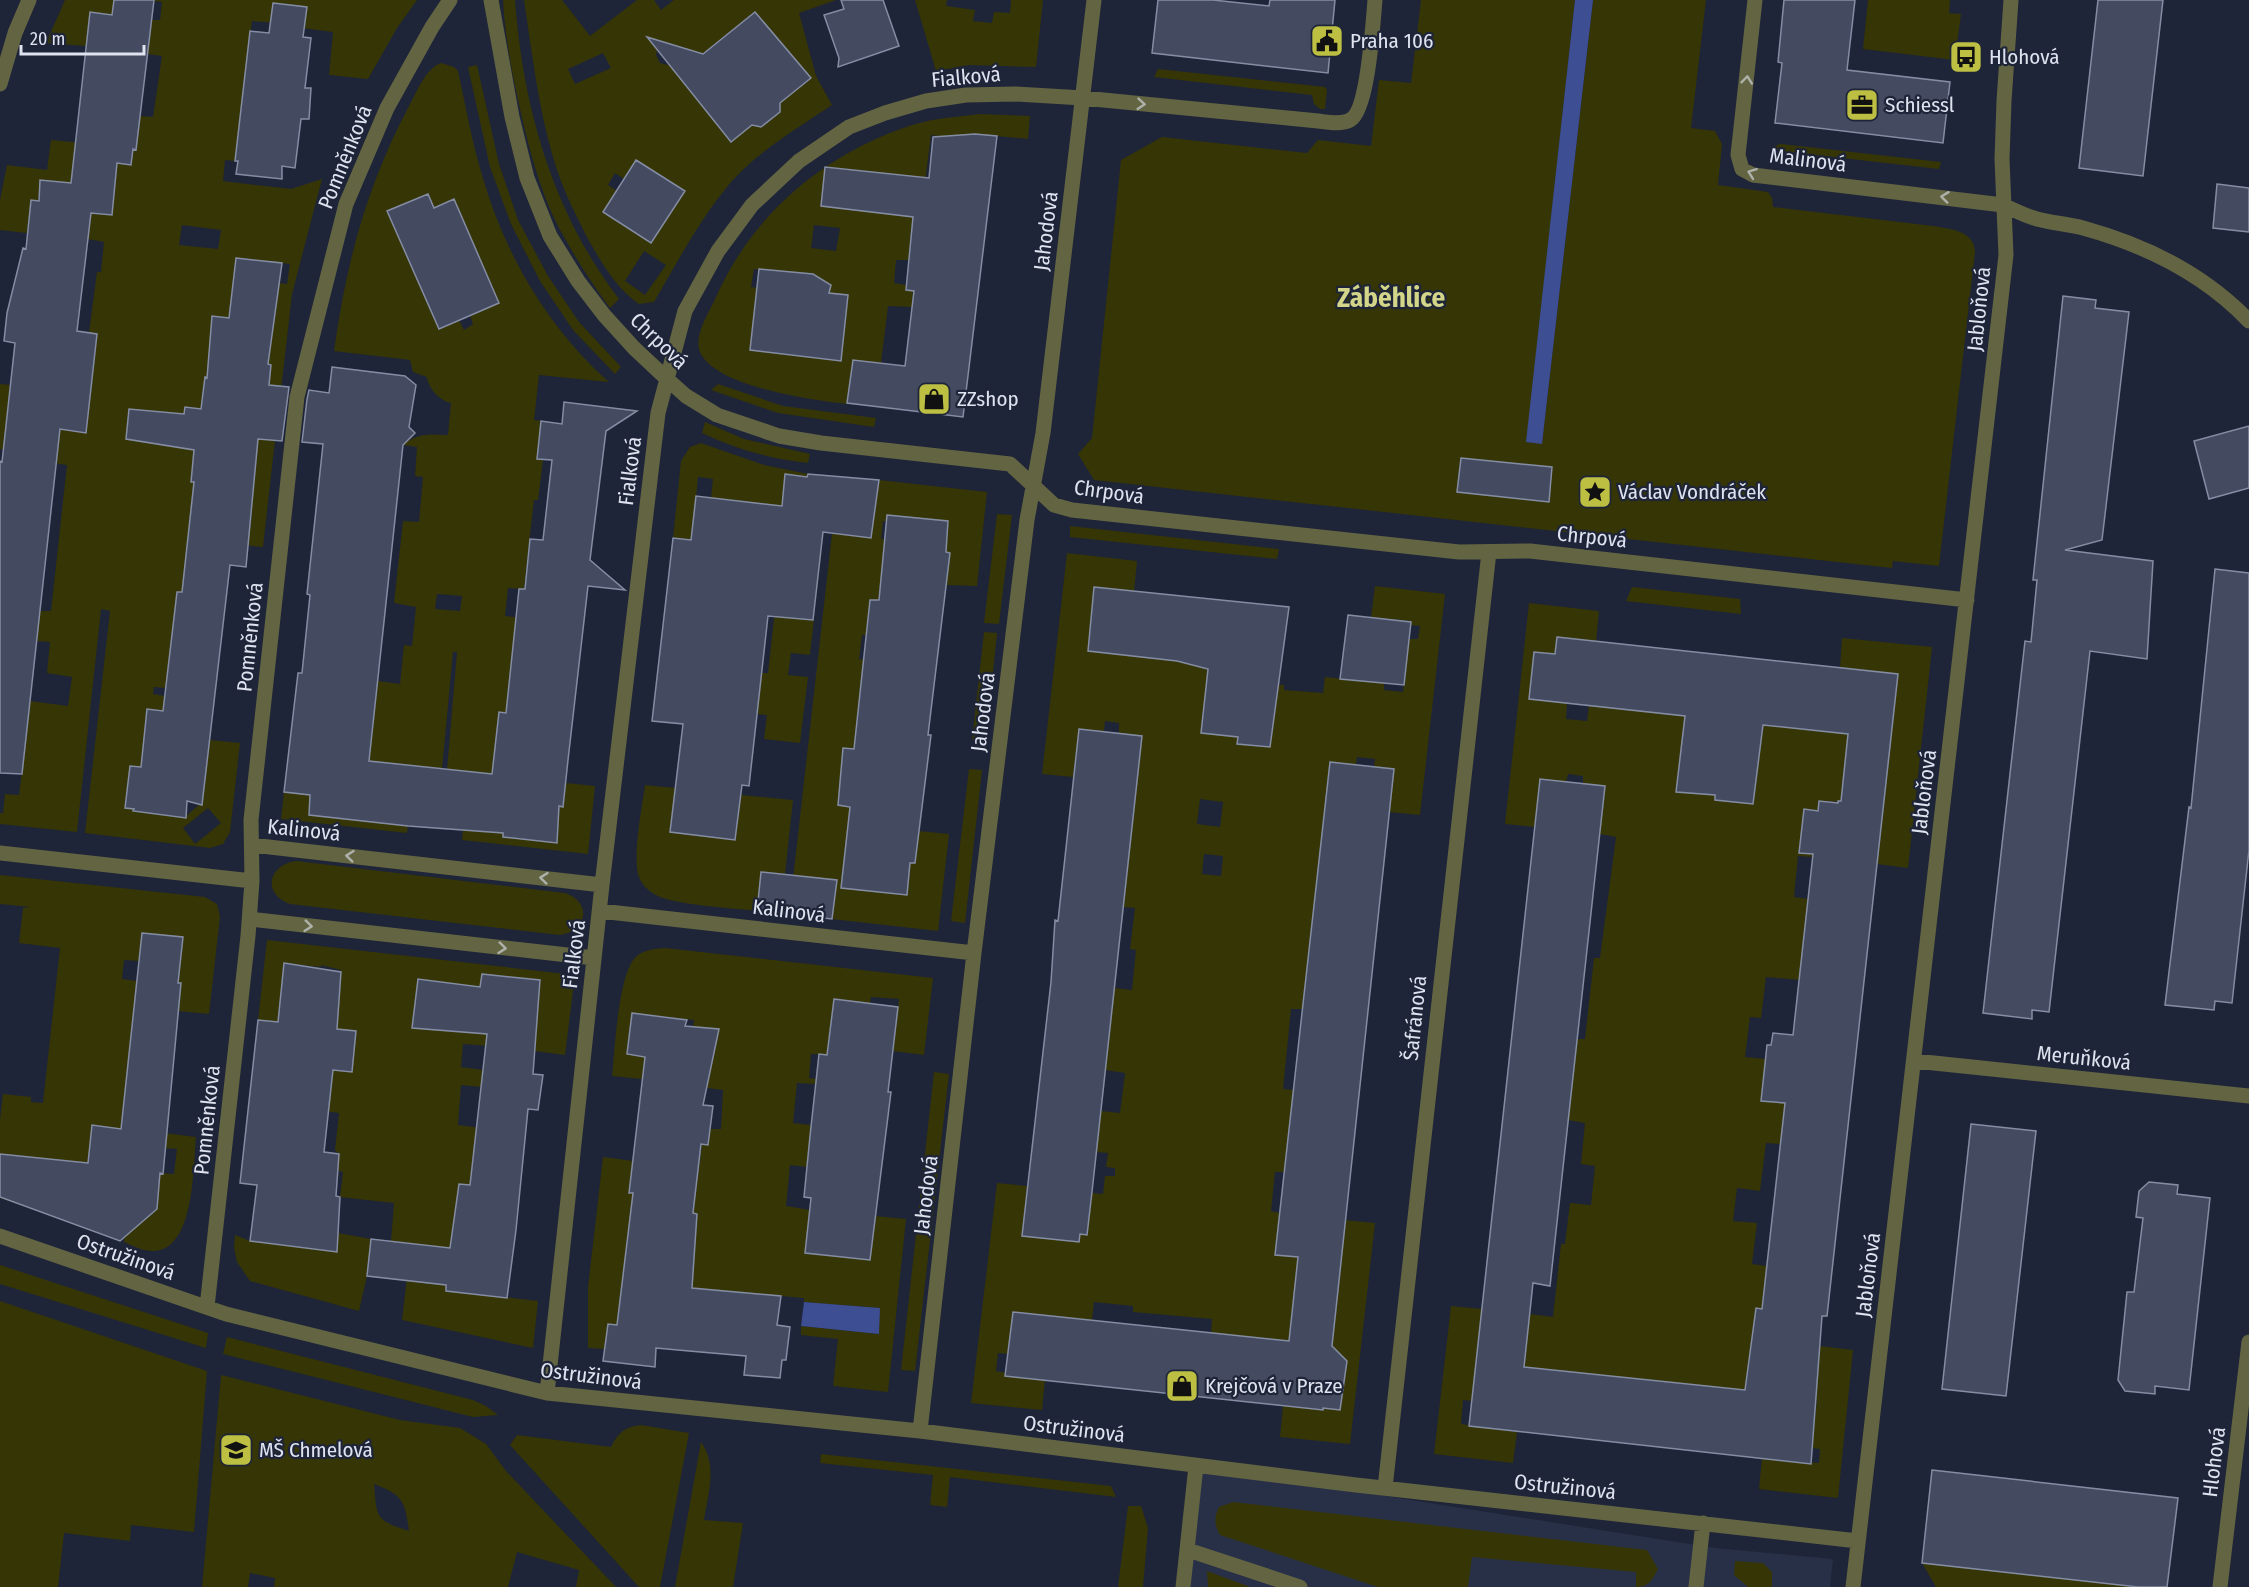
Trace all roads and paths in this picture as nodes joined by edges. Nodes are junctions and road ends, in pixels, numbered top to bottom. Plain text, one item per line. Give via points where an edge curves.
1 (29, 0) edge
2 (450, 0) edge
3 (490, 0) edge
4 (1094, 0) edge
5 (1376, 0) edge
6 (1755, 0) edge
7 (2011, 0) edge
8 (7, 32) edge
9 (0, 84) edge
10 (1083, 98) junction
11 (2003, 205) junction
12 (2249, 321) edge
13 (667, 379) junction
14 (1033, 484) junction
15 (1489, 552) junction
16 (1967, 600) junction
17 (252, 845) junction
18 (0, 853) edge
19 (252, 881) junction
20 (602, 885) junction
21 (600, 911) junction
22 (250, 919) junction
23 (974, 953) junction
24 (594, 958) junction
25 (1915, 1061) junction
26 (2249, 1096) edge
27 (0, 1236) edge
28 (207, 1307) junction
29 (2249, 1342) edge
30 (547, 1393) junction
31 (920, 1431) junction
32 (1196, 1466) junction
33 (1385, 1488) junction
34 (1702, 1522) junction
35 (1858, 1541) junction
36 (1188, 1550) junction
37 (1184, 1587) edge
38 (1300, 1587) edge
39 (1696, 1587) edge
40 (1853, 1587) edge
41 (2220, 1587) edge

1 - 8 street
2 - 17 street, Pomněnková via 387,108 346,204 297,397 251,820
3 - 13 street, Chrpová via 527,178 550,236 604,315
4 - 10 street, Jahodová
10 -> 5 street, Fialková via 1318,121 1351,120 1359,110 1366,79
11 -> 6 street, Malinová via 1753,175 1742,169 1738,155
7 - 11 street, Jabloňová via 2004,101
8 - 9 street
10 - 13 street, Fialková via 966,95 926,101 849,126 799,161 752,205 718,251 686,311
10 - 14 street, Jahodová via 1043,433
11 - 12 street via 2036,219 2116,237 2155,253 2205,282
11 - 16 street, Jabloňová via 2006,255
13 - 14 street, Chrpová via 717,415 779,436 1010,464
13 - 20 street, Fialková via 658,413
14 - 15 street, Chrpová via 1054,504 1072,510 1426,549
14 - 23 street, Jahodová
15 - 16 street, Chrpová via 1530,551
15 - 33 street, Šafránová
16 - 25 street, Jabloňová
17 - 19 street, Pomněnková
20 -> 17 street, Kalinová
18 - 19 street
19 - 22 street, Pomněnková
20 - 21 street, Fialková
21 - 23 street, Kalinová
21 - 24 street, Fialková
22 -> 24 street
22 - 28 street, Pomněnková
23 - 31 street, Jahodová
24 - 30 street, Fialková
25 - 26 street, Meruňková
25 - 35 street, Jabloňová
27 - 28 street, Ostružinová
28 - 30 street, Ostružinová
29 - 41 street, Hlohová
30 - 31 street, Ostružinová
31 - 32 street, Ostružinová
32 - 33 street, Ostružinová
32 - 36 street
33 - 34 street, Ostružinová
34 - 35 street, Ostružinová
34 - 39 street
35 - 40 street, Jabloňová
36 - 37 street
36 - 38 street

